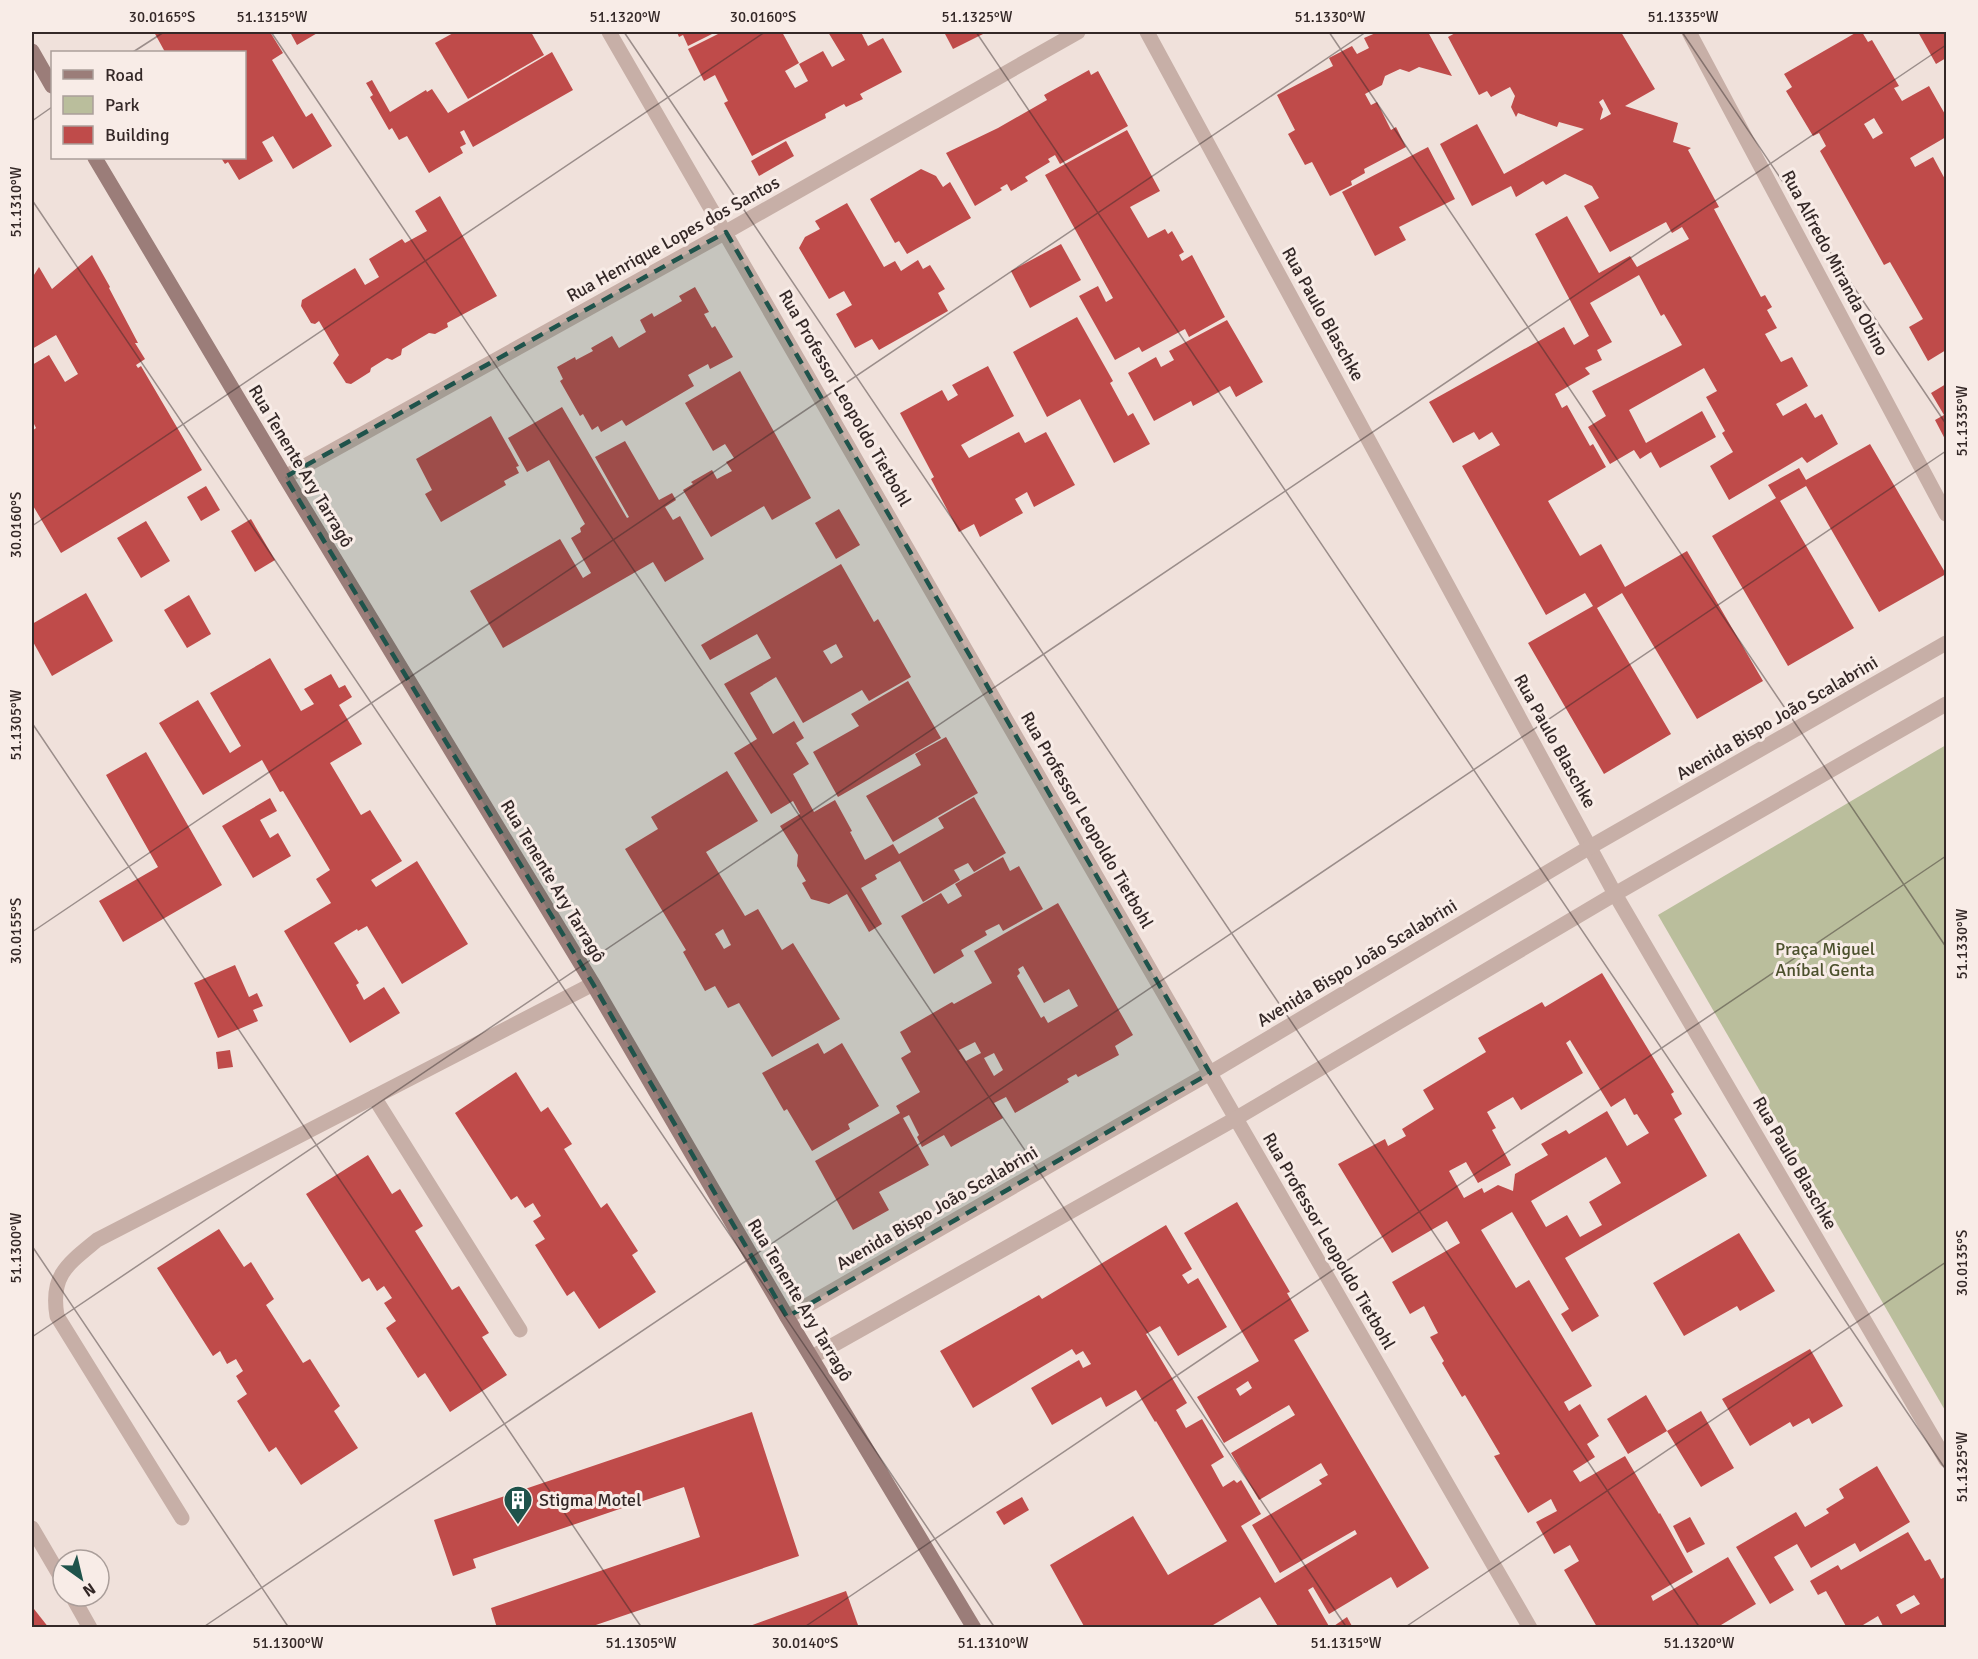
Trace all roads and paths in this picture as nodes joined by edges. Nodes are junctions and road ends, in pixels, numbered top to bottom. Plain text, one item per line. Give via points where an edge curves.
1 (609, 32) edge
2 (1078, 32) edge
3 (1147, 32) edge
4 (1689, 32) edge
5 (32, 51) edge
6 (51, 84) edge
7 (96, 159) edge
8 (726, 232) junction
9 (285, 477) junction
10 (1947, 514) edge
11 (1947, 643) edge
12 (1947, 704) edge
13 (1590, 847) junction
14 (1615, 894) junction
15 (593, 984) junction
16 (1210, 1073) junction
17 (374, 1097) junction
18 (1236, 1119) junction
19 (787, 1317) junction
20 (520, 1330) dead end
21 (812, 1357) junction
22 (1947, 1460) edge
23 (182, 1518) dead end
24 (32, 1528) edge
25 (51, 1560) edge
26 (79, 1608) edge
27 (90, 1628) edge
28 (974, 1628) edge
29 (1530, 1628) edge

1 - 8 street, Rua Professor Leopoldo Tietbohl
2 - 8 street, Rua Henrique Lopes dos Santos
3 - 13 street, Rua Paulo Blaschke
4 - 10 street, Rua Alfredo Miranda Obino
5 - 6 main road
7 - 9 main road, Rua Tenente Ary Tarragô
8 - 9 street, Rua Henrique Lopes dos Santos
8 - 16 street, Rua Professor Leopoldo Tietbohl
9 - 15 main road, Rua Tenente Ary Tarragô
11 - 13 street, Avenida Bispo João Scalabrini
12 - 14 street
13 - 14 street, Rua Paulo Blaschke
13 - 16 street, Avenida Bispo João Scalabrini
14 - 18 street
14 - 22 street, Rua Paulo Blaschke
15 - 17 street
15 - 19 main road, Rua Tenente Ary Tarragô
16 - 18 street, Rua Professor Leopoldo Tietbohl
16 - 19 street, Avenida Bispo João Scalabrini
17 - 20 street
17 - 23 street via 97,1240 59,1277 54,1298 57,1316
18 - 21 street
18 - 29 street, Rua Professor Leopoldo Tietbohl
19 - 21 main road, Rua Tenente Ary Tarragô
21 - 28 main road, Rua Tenente Ary Tarragô
24 - 25 street
26 - 27 street

